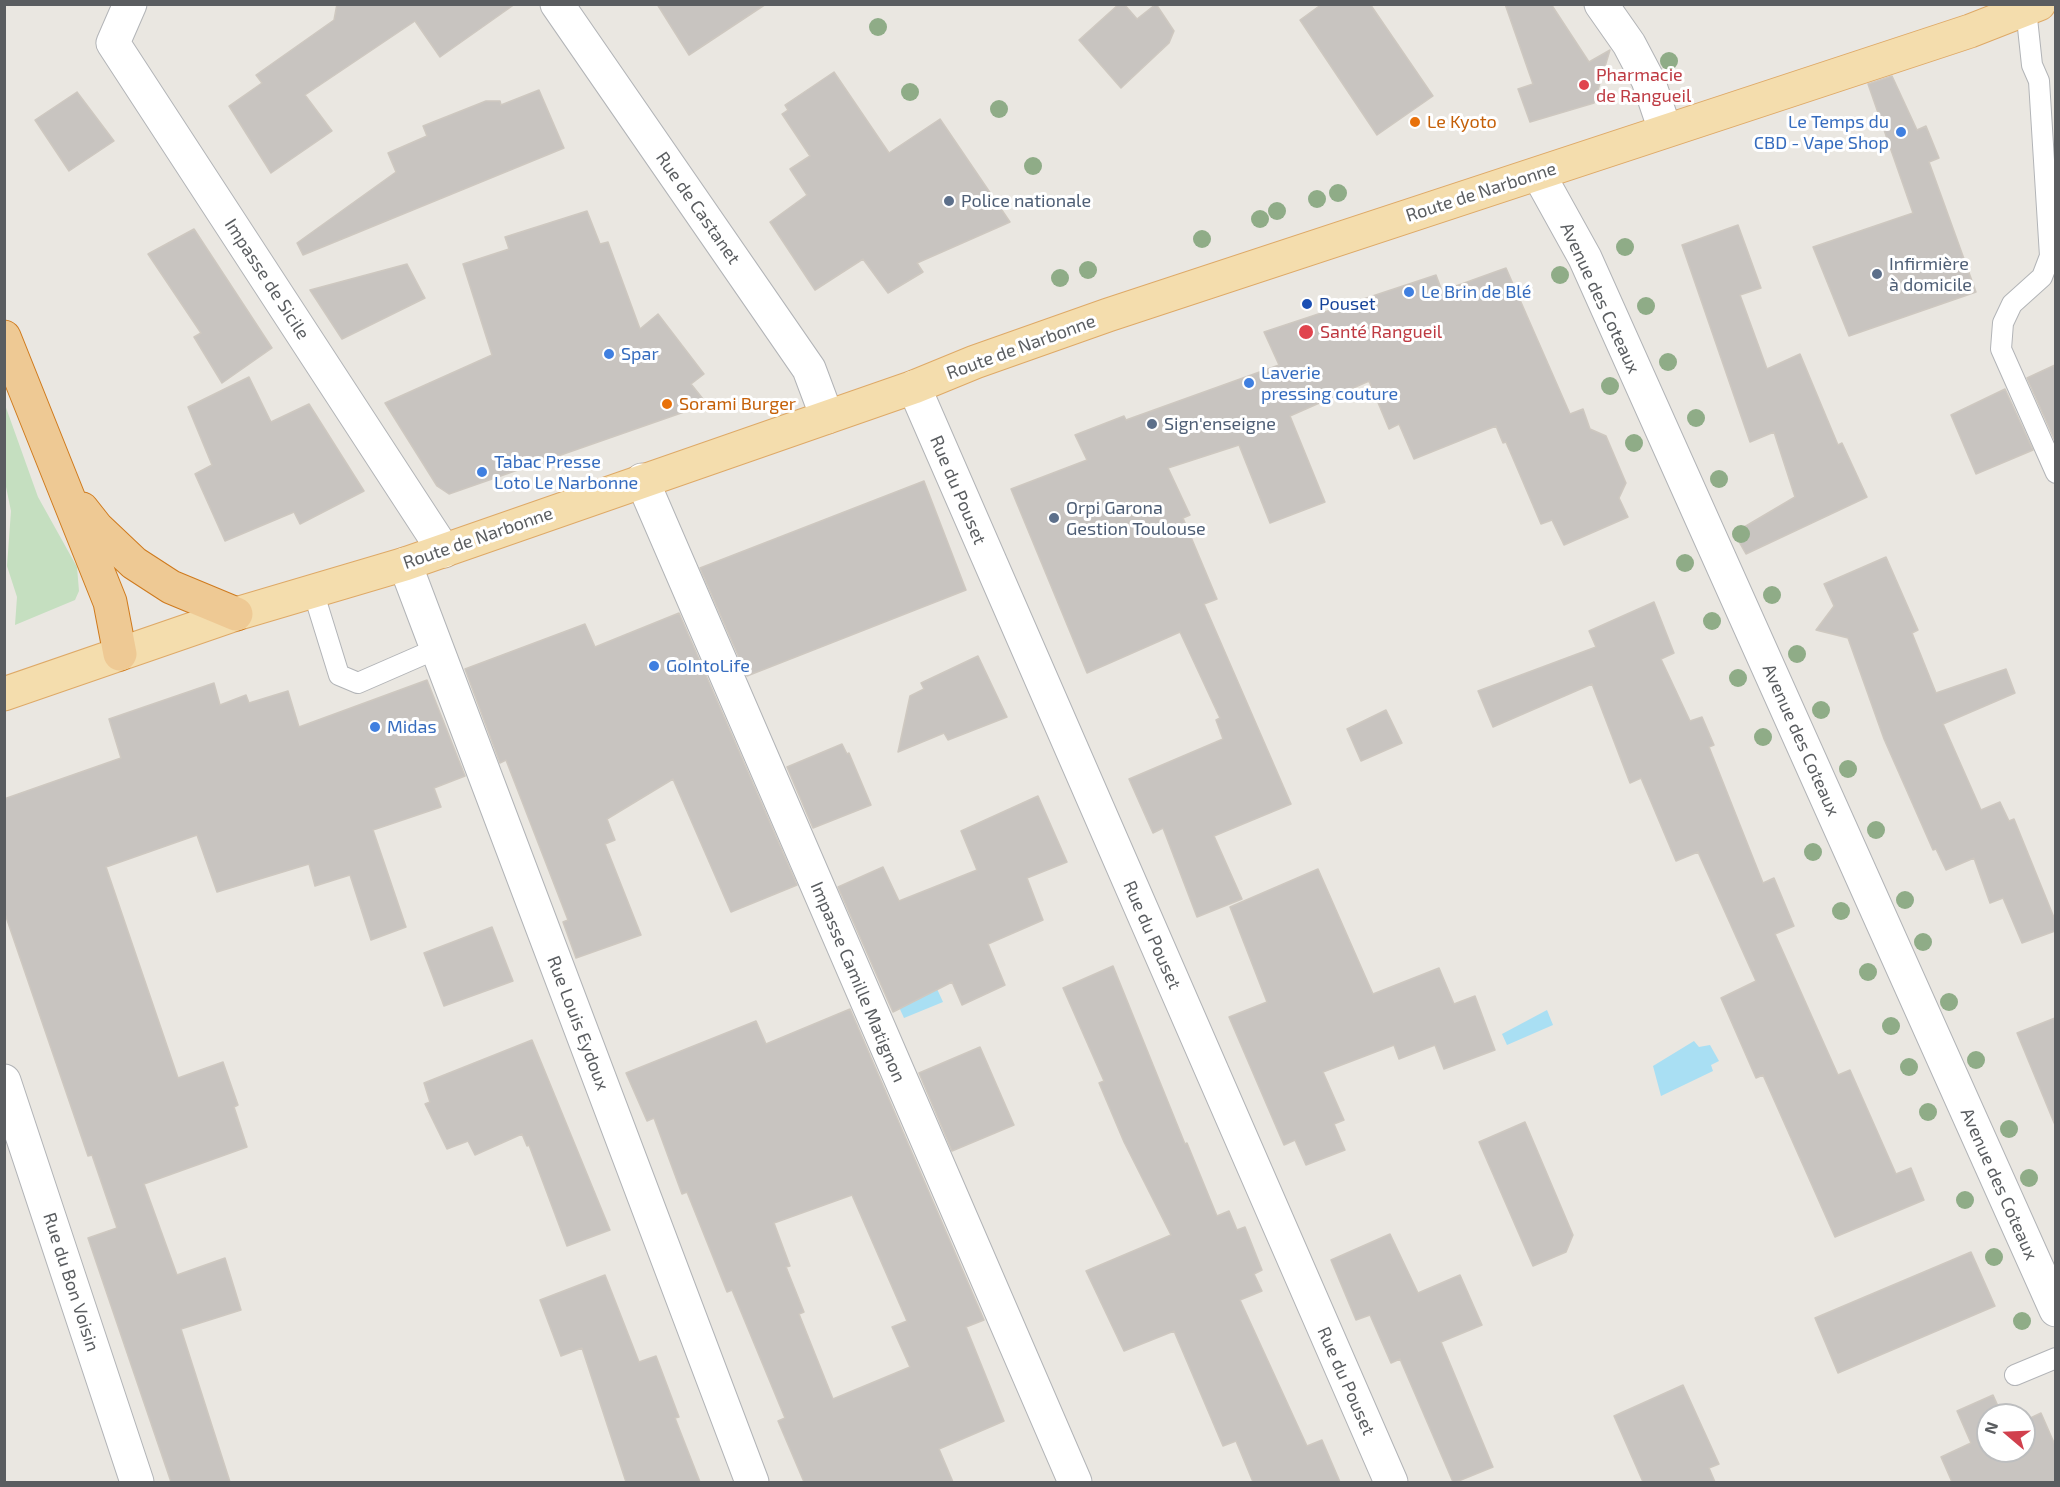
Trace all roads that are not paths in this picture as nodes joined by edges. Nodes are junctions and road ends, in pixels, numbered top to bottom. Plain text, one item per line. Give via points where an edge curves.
1 (130, 4) edge
2 (557, 4) edge
3 (1601, 4) edge
4 (2030, 6) edge
5 (1665, 130) junction
6 (1539, 175) junction
7 (4, 338) edge
8 (914, 387) junction
9 (826, 417) junction
10 (2055, 473) edge
11 (642, 480) junction
12 (64, 487) junction
13 (444, 551) junction
14 (405, 564) junction
15 (313, 591) junction
16 (236, 614) junction
17 (436, 650) junction
18 (120, 654) junction
19 (4, 694) edge
20 (4, 1081) edge
21 (2055, 1310) edge
22 (2055, 1359) edge
23 (2015, 1375) dead end
24 (137, 1482) edge
25 (752, 1482) edge
26 (1075, 1482) edge
27 (1391, 1482) edge

1 - 13 street, Impasse de Sicile via 113,43
2 - 9 street, Rue de Castanet via 809,369
3 - 5 street via 1648,80
4 - 5 main road, Route de Narbonne via 1970,31
4 - 10 lane via 2050,256 2042,277 2012,304 2003,322 2001,349
5 - 6 main road, Route de Narbonne
6 - 8 main road, Route de Narbonne via 1097,319
6 - 21 street, Avenue des Coteaux via 1585,258
7 - 12 highway
8 - 9 main road, Route de Narbonne
8 - 27 street, Rue du Pouset
9 - 11 main road, Route de Narbonne
11 - 13 main road, Route de Narbonne
11 - 26 street, Impasse Camille Matignon
12 - 16 highway via 97,528 134,563 171,587
12 - 18 highway via 110,602
13 - 14 main road, Route de Narbonne
14 - 15 main road, Route de Narbonne
14 - 17 street, Rue Louis Eydoux
15 - 16 main road, Route de Narbonne
15 - 17 lane via 339,675 358,683
16 - 18 main road, Route de Narbonne
17 - 25 street, Rue Louis Eydoux
18 - 19 main road, Route de Narbonne
20 - 24 street, Rue du Bon Voisin
22 - 23 lane

